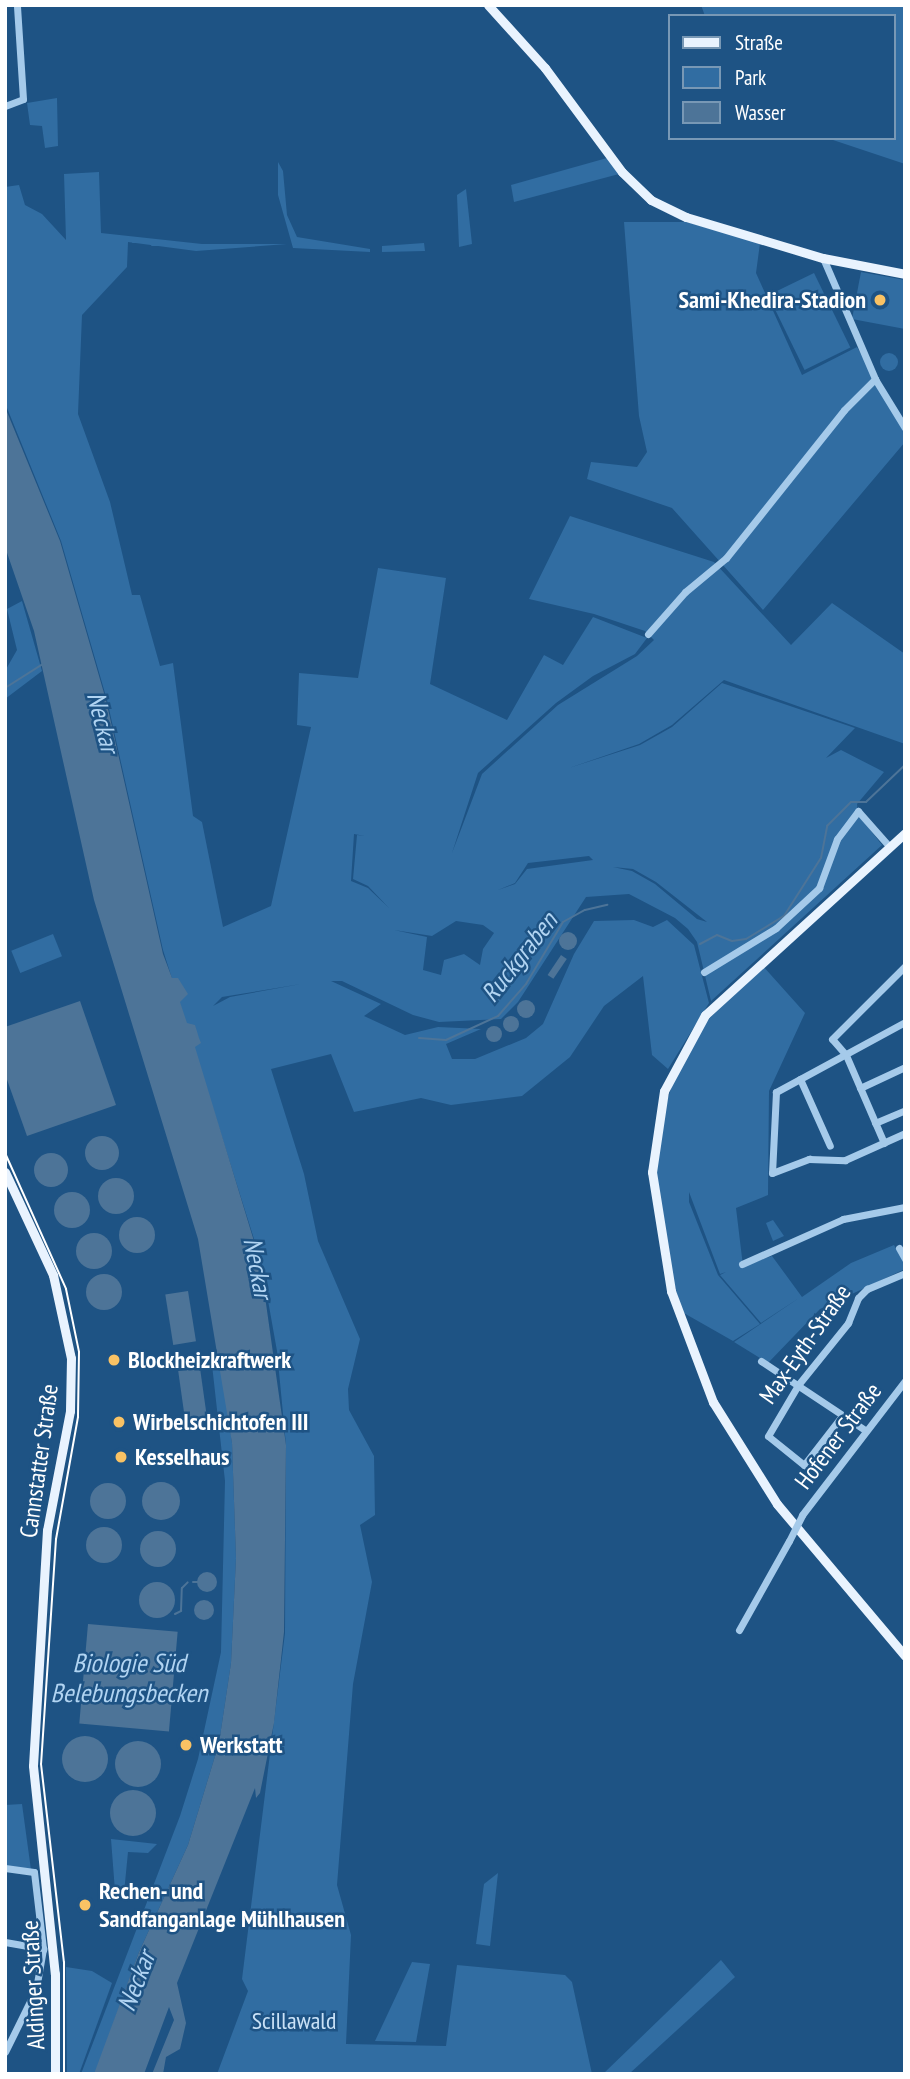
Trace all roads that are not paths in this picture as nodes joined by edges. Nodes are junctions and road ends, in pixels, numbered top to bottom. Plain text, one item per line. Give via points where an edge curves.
1 (17, 5) edge
2 (488, 5) edge
3 (5, 106) edge
4 (823, 258) junction
5 (905, 274) edge
6 (875, 379) junction
7 (905, 428) edge
8 (648, 634) dead end
9 (905, 833) edge
10 (888, 846) junction
11 (905, 966) edge
12 (704, 972) dead end
13 (905, 1022) edge
14 (846, 1055) junction
15 (905, 1067) edge
16 (800, 1079) junction
17 (860, 1088) junction
18 (905, 1110) edge
19 (876, 1123) junction
20 (905, 1133) edge
21 (884, 1143) junction
22 (830, 1146) dead end
23 (5, 1172) edge
24 (905, 1207) edge
25 (899, 1248) dead end
26 (905, 1259) edge
27 (742, 1264) dead end
28 (905, 1273) edge
29 (761, 1361) dead end
30 (905, 1381) edge
31 (798, 1385) junction
32 (842, 1416) junction
33 (865, 1430) junction
34 (738, 1630) dead end
35 (905, 1656) edge
36 (41, 1684) joint
37 (5, 1868) edge
38 (5, 1942) edge
39 (43, 1949) junction
40 (5, 2052) edge
41 (55, 2074) edge

1 - 3 street via 23,99
2 - 4 main road via 545,68 622,172 651,200 686,217
4 - 5 main road
4 - 6 street
6 - 7 street
6 - 8 street via 844,410 726,558 685,592
9 - 10 main road
10 - 12 street via 858,811 836,839 818,888 776,928
10 - 35 main road via 725,994 698,1025 664,1091 653,1153 656,1219 678,1314 713,1402 753,1470
11 - 14 street via 832,1035
13 - 14 street
14 - 16 street
14 - 17 street
15 - 17 street
16 - 21 street via 774,1096 772,1173 810,1159 845,1160
16 - 22 street
17 - 19 street
18 - 19 street
19 - 21 street
20 - 21 street
23 - 36 main road, Cannstatter Straße via 53,1275 71,1358 70,1411 47,1530
24 - 27 street via 843,1219
25 - 26 street
28 - 31 street, Max-Eyth-Straße via 867,1289 858,1298 848,1323
29 - 31 street
30 - 33 street, Hofener Straße
31 - 32 street
31 - 32 street, Max-Eyth-Straße via 768,1436 804,1465
32 - 33 street
33 - 34 street, Hofener Straße, bridge via 802,1515
36 - 41 main road, Aldinger Straße via 32,1787 56,1978
37 - 39 street, Aldinger Straße via 34,1872
38 - 39 street, Aldinger Straße
39 - 40 street, Aldinger Straße via 36,1989

